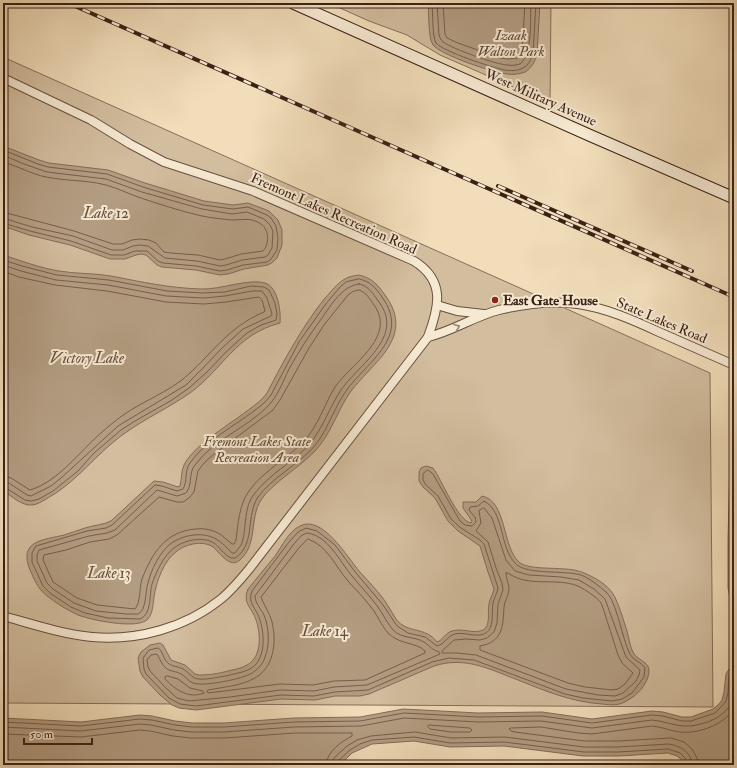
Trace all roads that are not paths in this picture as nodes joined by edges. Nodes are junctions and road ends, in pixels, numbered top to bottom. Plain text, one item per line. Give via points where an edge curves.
1 (293, 3) edge
2 (3, 78) edge
3 (734, 198) edge
4 (437, 305) junction
5 (484, 314) junction
6 (428, 337) junction
7 (734, 365) edge
8 (3, 616) edge

1 - 3 main road, West Military Avenue
2 - 4 street, Fremont Lakes Recreation Road via 90,120 164,162 248,189 414,261 424,268 434,281
4 - 5 street, State Lakes Road via 457,311
4 - 6 street, Fremont Lakes Recreation Road via 436,317
6 -> 5 street, State Lakes Road
5 - 7 street, State Lakes Road via 535,304 584,305 630,319
6 - 8 street, Fremont Lakes Recreation Road via 250,568 231,589 207,609 157,631 122,638 74,634

